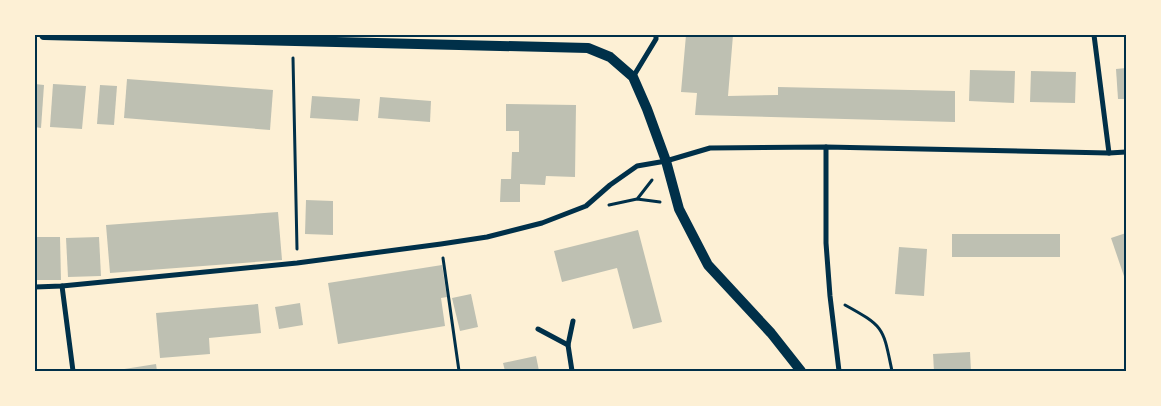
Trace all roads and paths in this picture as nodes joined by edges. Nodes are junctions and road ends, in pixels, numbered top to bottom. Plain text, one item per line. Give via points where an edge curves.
1 (44, 35) edge
2 (656, 35) edge
3 (1094, 35) edge
4 (292, 38) edge
5 (633, 77) junction
6 (826, 147) junction
7 (1126, 152) edge
8 (1108, 153) junction
9 (666, 161) junction
10 (441, 244) junction
11 (297, 262) junction
12 (62, 286) junction
13 (35, 287) edge
14 (830, 296) junction
15 (573, 321) dead end
16 (538, 329) dead end
17 (568, 345) junction
18 (73, 371) edge
19 (459, 371) edge
20 (572, 371) edge
21 (801, 371) edge
22 (839, 371) edge
23 (892, 371) edge

1 - 4 main road
2 - 5 street
3 - 8 street
4 - 5 main road via 588,48 610,57
4 - 11 path
5 - 9 main road
6 - 8 street
6 - 9 street via 710,148
6 - 14 street via 826,243
7 - 8 street
9 - 10 street via 637,166 586,206 542,223 487,237
9 - 21 main road via 679,209 708,265
10 - 11 street
10 - 19 path
11 - 12 street
12 - 13 street
12 - 18 street
14 - 22 street
14 - 23 path via 880,327
15 - 17 street
16 - 17 street
17 - 20 street

